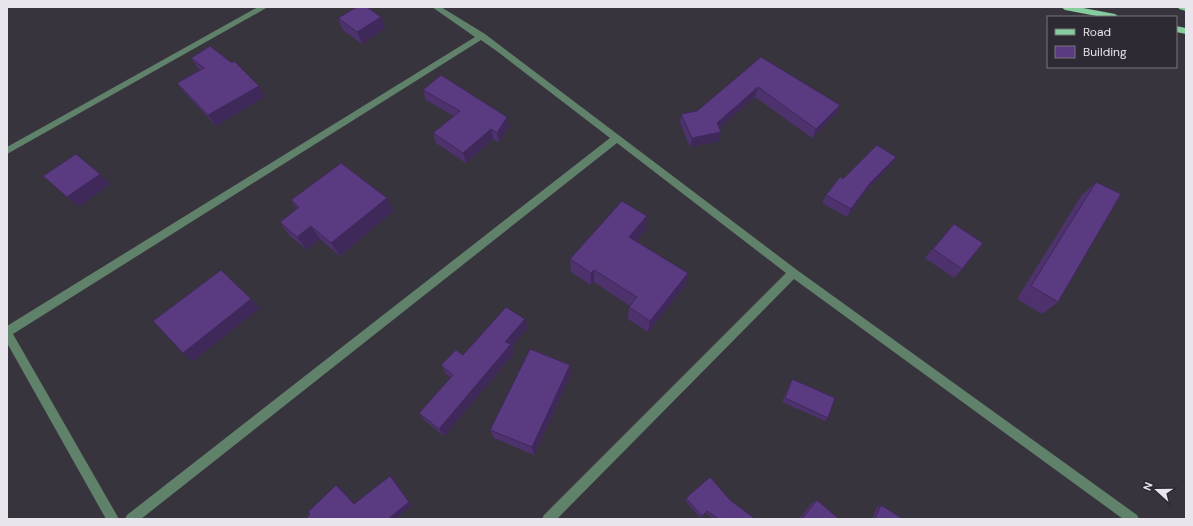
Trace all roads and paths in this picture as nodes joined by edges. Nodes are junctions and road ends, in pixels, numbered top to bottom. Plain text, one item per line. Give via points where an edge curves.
1 (264, 7) edge
2 (436, 7) edge
3 (1065, 7) edge
4 (1182, 7) edge
5 (1186, 8) edge
6 (1110, 16) edge
7 (482, 36) junction
8 (617, 138) junction
9 (7, 151) edge
10 (793, 273) junction
11 (7, 333) edge
12 (113, 519) edge
13 (131, 519) edge
14 (548, 519) edge
15 (1134, 519) edge

1 - 9 street
2 - 7 street
3 - 6 main road
4 - 5 main road
7 - 8 street
7 - 11 street
8 - 10 street
8 - 13 street
10 - 14 street
10 - 15 street
11 - 12 street

